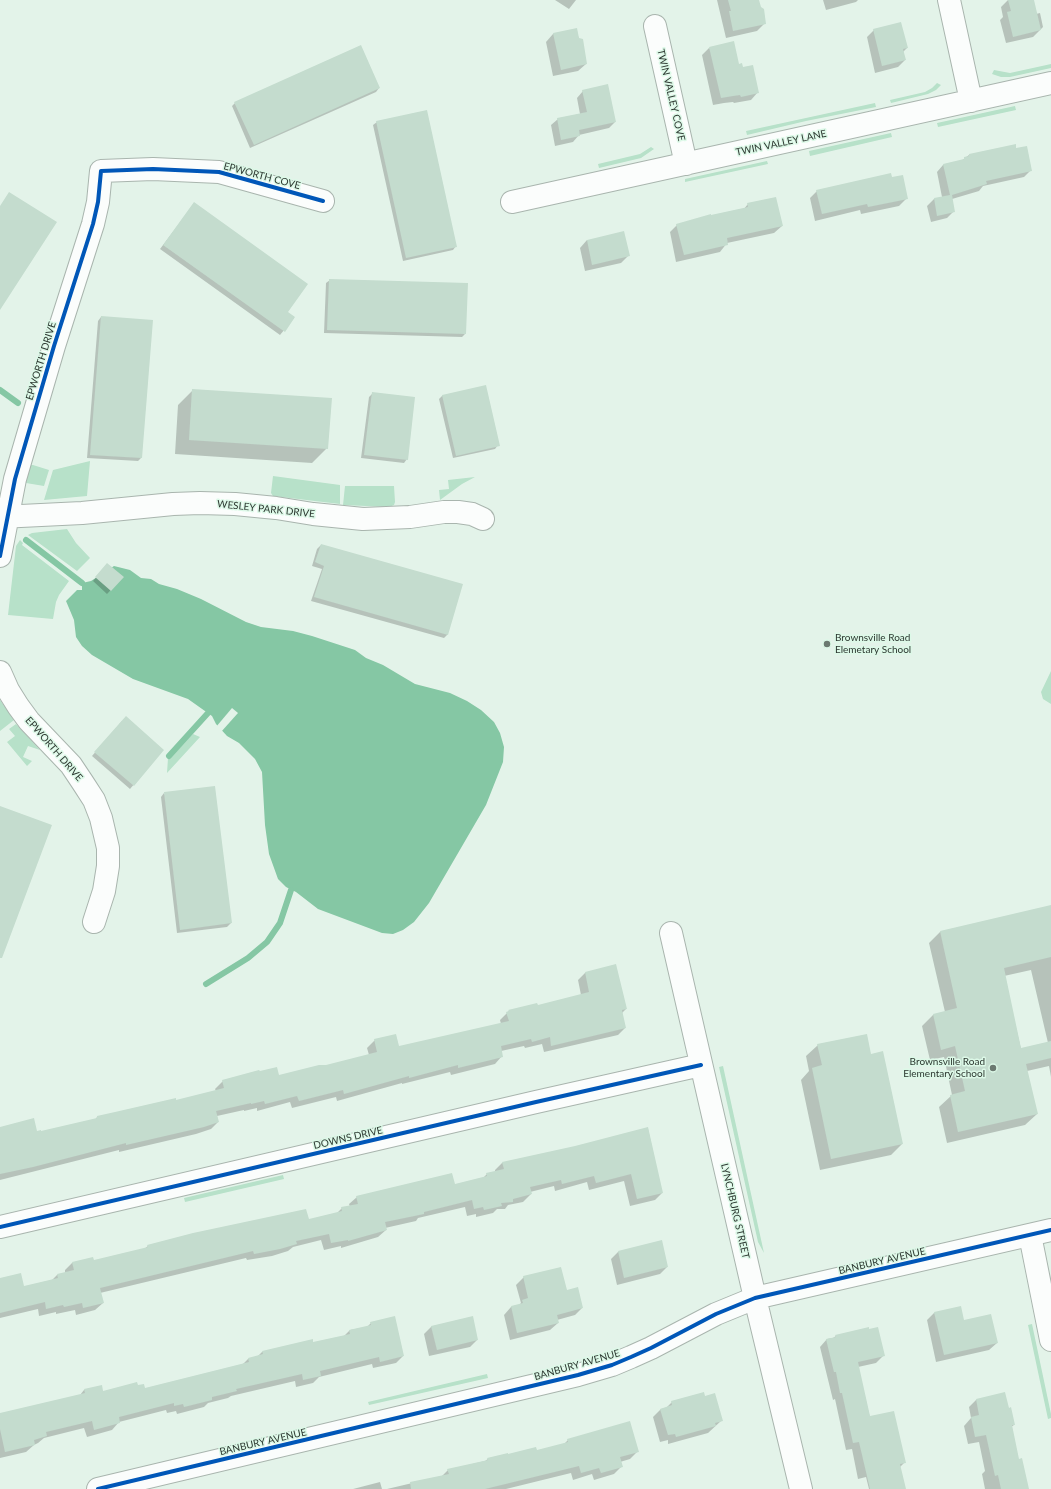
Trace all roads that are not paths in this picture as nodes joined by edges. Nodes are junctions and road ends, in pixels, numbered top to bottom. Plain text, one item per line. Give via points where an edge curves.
1 (949, 0) edge
2 (655, 26) dead end
3 (1051, 83) edge
4 (971, 101) junction
5 (686, 164) junction
6 (101, 171) joint
7 (323, 201) dead end
8 (512, 202) dead end
9 (3, 517) edge
10 (483, 519) dead end
11 (0, 556) edge
12 (0, 672) edge
13 (94, 922) dead end
14 (671, 933) dead end
15 (701, 1065) junction
16 (0, 1228) edge
17 (1051, 1230) edge
18 (1030, 1235) junction
19 (755, 1298) junction
20 (1051, 1340) edge
21 (98, 1489) edge
22 (801, 1489) edge

1 - 4 street
2 - 5 street, TWIN VALLEY COVE
3 - 4 street, TWIN VALLEY LANE
4 - 5 street, TWIN VALLEY LANE
5 - 8 street, TWIN VALLEY LANE
6 - 7 street, EPWORTH COVE via 153,169 219,172
6 - 9 street, EPWORTH DRIVE via 93,224
9 - 10 street, WESLEY PARK DRIVE via 200,503 276,508 364,519 458,512
9 - 11 street, EPWORTH DRIVE
12 - 13 street, EPWORTH DRIVE via 18,706 71,765 94,800 101,818 108,848 108,866 104,891
14 - 15 street, LYNCHBURG STREET
15 - 16 street, DOWNS DRIVE
15 - 19 street, LYNCHBURG STREET
17 - 18 street, BANBURY AVENUE
18 - 19 street, BANBURY AVENUE
18 - 20 street
19 - 21 street, BANBURY AVENUE via 716,1314 631,1357 578,1375
19 - 22 street, LYNCHBURG STREET

